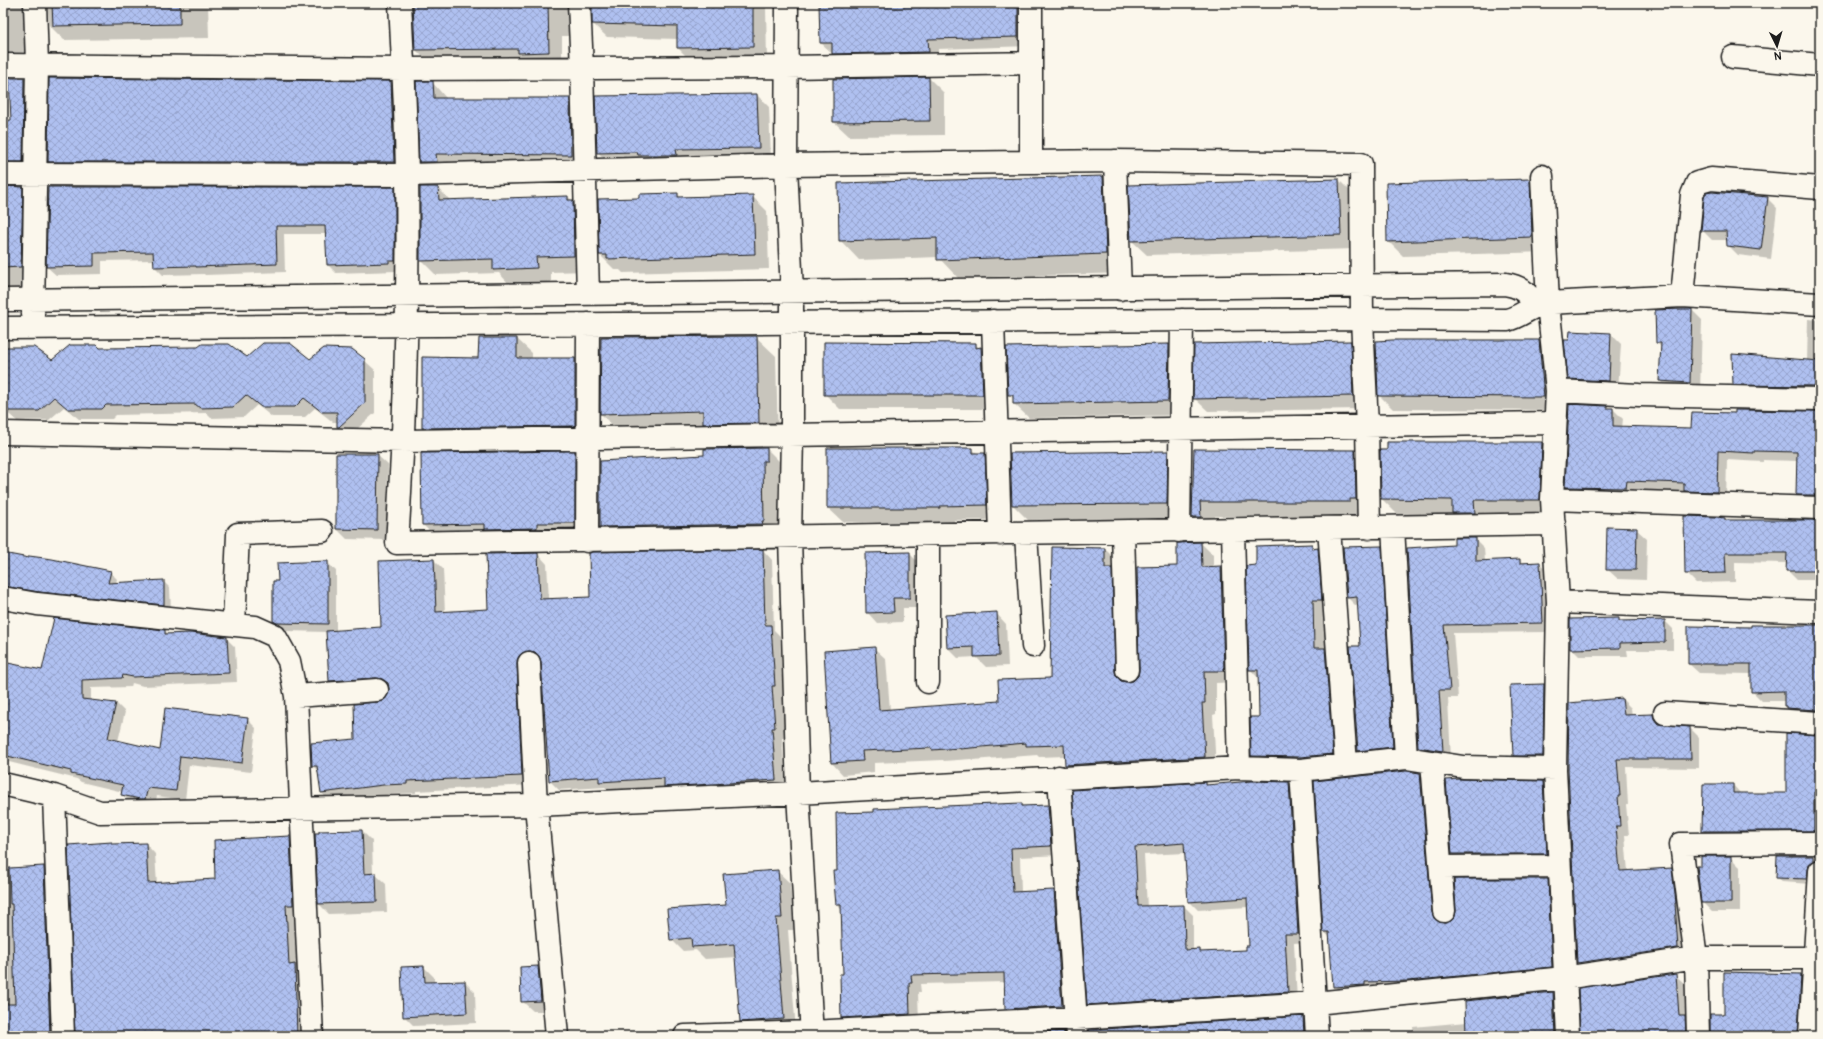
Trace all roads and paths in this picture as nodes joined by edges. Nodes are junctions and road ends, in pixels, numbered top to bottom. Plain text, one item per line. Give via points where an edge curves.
1 (35, 3) edge
2 (400, 3) edge
3 (579, 3) edge
4 (787, 3) edge
5 (1031, 3) edge
6 (1733, 57) dead end
7 (1031, 63) junction
8 (37, 64) junction
9 (3, 65) edge
10 (1820, 65) edge
11 (787, 67) junction
12 (403, 68) junction
13 (582, 68) junction
14 (1115, 161) junction
15 (1030, 162) junction
16 (786, 165) junction
17 (585, 170) junction
18 (3, 174) edge
19 (34, 175) junction
20 (407, 175) junction
21 (1542, 176) dead end
22 (1820, 188) edge
23 (1361, 286) junction
24 (1120, 289) junction
25 (792, 292) junction
26 (588, 294) junction
27 (407, 296) junction
28 (1682, 296) junction
29 (3, 300) edge
30 (33, 300) junction
31 (1542, 303) junction
32 (1820, 304) edge
33 (1362, 319) junction
34 (1182, 320) junction
35 (993, 321) junction
36 (791, 323) junction
37 (588, 324) junction
38 (407, 325) junction
39 (3, 328) edge
40 (34, 328) junction
41 (1557, 391) junction
42 (1820, 399) edge
43 (1555, 423) junction
44 (1368, 426) junction
45 (1180, 429) junction
46 (998, 432) junction
47 (3, 433) edge
48 (792, 435) junction
49 (588, 438) junction
50 (404, 441) junction
51 (1552, 499) junction
52 (1820, 508) edge
53 (1554, 524) junction
54 (1393, 527) junction
55 (1329, 528) junction
56 (1369, 528) junction
57 (1233, 530) junction
58 (322, 531) dead end
59 (1179, 531) junction
60 (1123, 532) junction
61 (1000, 534) junction
62 (1026, 534) junction
63 (928, 535) junction
64 (790, 538) junction
65 (586, 541) junction
66 (3, 598) edge
67 (1558, 602) junction
68 (1820, 612) edge
69 (234, 625) junction
70 (1033, 646) dead end
71 (529, 663) dead end
72 (1127, 670) dead end
73 (928, 682) dead end
74 (377, 690) dead end
75 (296, 696) junction
76 (1665, 713) dead end
77 (1820, 723) edge
78 (1406, 758) junction
79 (1432, 762) junction
80 (1346, 764) junction
81 (1239, 768) junction
82 (1555, 769) junction
83 (1301, 770) junction
84 (1059, 777) junction
85 (3, 784) edge
86 (798, 793) junction
87 (54, 796) junction
88 (536, 805) junction
89 (301, 809) junction
90 (1820, 843) edge
91 (1559, 866) junction
92 (1441, 868) junction
93 (1820, 871) edge
94 (1444, 911) dead end
95 (1696, 958) junction
96 (1817, 958) edge
97 (1564, 978) junction
98 (1315, 1003) junction
99 (1077, 1027) edge
100 (812, 1034) edge
101 (63, 1036) edge
102 (312, 1036) edge
103 (557, 1036) edge
104 (685, 1036) edge
105 (1317, 1036) edge
106 (1568, 1036) edge
107 (1698, 1036) edge
108 (1810, 1036) edge

1 - 8 street
2 - 12 street
3 - 13 street
4 - 11 street
5 - 7 street
6 - 10 street
7 - 11 street
7 - 15 street
8 - 9 street
8 - 12 street
8 - 19 street
11 - 13 street
11 - 16 street
12 - 13 street
12 - 20 street
13 - 17 street
14 - 15 street
14 - 23 street via 1361,164
14 - 24 street
15 - 16 street
16 - 17 street
16 - 25 street
17 - 20 street
17 - 26 street
18 - 19 street
19 - 20 street
19 - 30 street
20 - 27 street
21 - 31 street
22 - 28 street via 1711,179 1697,182 1692,195
23 - 24 street
23 - 31 street via 1505,284 1515,285
23 - 33 street
24 - 25 street
25 - 26 street
25 - 36 street
26 - 27 street
27 - 30 street
27 - 38 street
28 - 31 street
28 - 32 street
29 - 30 street
30 - 40 street
31 - 33 street via 1525,314 1507,320
31 - 41 street
33 - 34 street
33 - 44 street
34 - 35 street
34 - 45 street
35 - 36 street
35 - 46 street
36 - 37 street
36 - 48 street
37 - 38 street
37 - 49 street
38 - 40 street
38 - 50 street
39 - 40 street
41 - 42 street
41 - 43 street
43 - 44 street
43 - 51 street
44 - 45 street
44 - 56 street
45 - 46 street
45 - 59 street
46 - 48 street
46 - 61 street
47 - 50 street
48 - 49 street
48 - 64 street
49 - 50 street
49 - 65 street
50 - 65 street via 397,543
51 - 52 street
51 - 53 street
53 - 54 street
53 - 67 street
54 - 56 street
54 - 78 street
55 - 56 street
55 - 57 street
55 - 80 street
57 - 59 street
57 - 81 street
58 - 69 street via 238,534
59 - 60 street
60 - 62 street
60 - 72 street
61 - 62 street
61 - 63 street
62 - 70 street
63 - 64 street
63 - 73 street
64 - 65 street
64 - 86 street
66 - 69 street via 37,604
67 - 68 street
67 - 82 street
69 - 75 street via 255,628 275,636 289,661
71 - 88 street
74 - 75 street
75 - 89 street
76 - 77 street
78 - 79 street
78 - 80 street
79 - 82 street via 1463,767
79 - 92 street
80 - 83 street
81 - 83 street
81 - 84 street
82 - 91 street
83 - 98 street
84 - 86 street
84 - 99 street
85 - 87 street
86 - 88 street
86 - 100 street
87 - 89 street via 100,812
87 - 101 street
88 - 89 street
88 - 103 street
89 - 102 street
90 - 95 street via 1682,844
91 - 92 street
91 - 97 street
92 - 94 street
93 - 96 street
95 - 96 street
95 - 97 street
95 - 107 street
96 - 108 street
97 - 98 street
97 - 106 street
98 - 99 street
98 - 105 street
99 - 100 street
100 - 104 street

